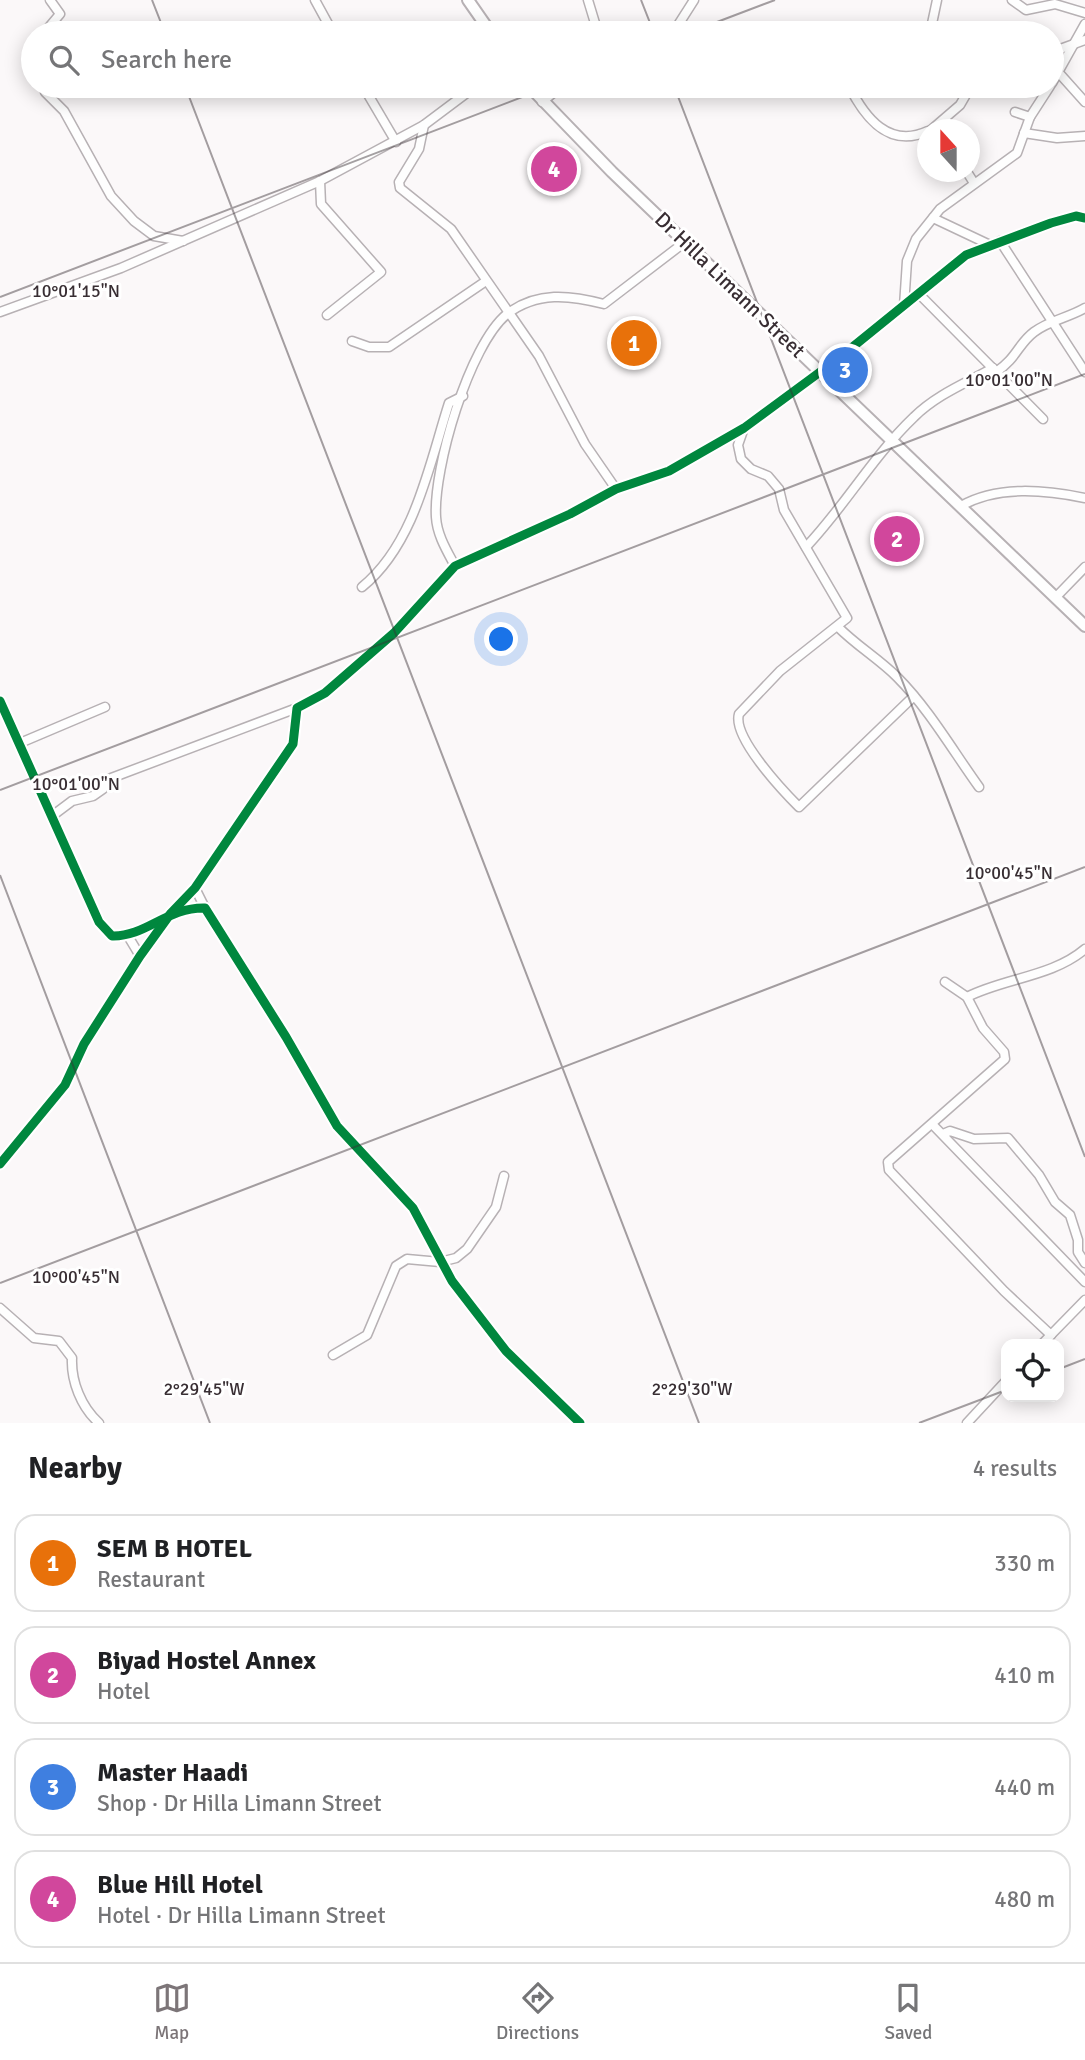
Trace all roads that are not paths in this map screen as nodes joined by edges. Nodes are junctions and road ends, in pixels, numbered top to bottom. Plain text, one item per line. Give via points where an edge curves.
1 (50, 0) edge
2 (315, 0) edge
3 (468, 0) edge
4 (589, 0) edge
5 (694, 0) edge
6 (937, 0) edge
7 (1012, 0) edge
8 (1085, 13) edge
9 (54, 21) edge
10 (326, 21) edge
11 (483, 21) edge
12 (595, 21) edge
13 (681, 21) edge
14 (933, 21) edge
15 (1085, 24) edge
16 (1085, 40) edge
17 (1074, 44) junction
18 (1064, 48) edge
19 (1064, 59) edge
20 (1064, 81) edge
21 (51, 98) edge
22 (370, 98) edge
23 (460, 98) edge
24 (539, 98) edge
25 (547, 98) edge
26 (856, 98) edge
27 (964, 98) edge
28 (1042, 98) edge
29 (542, 102) junction
30 (1085, 102) edge
31 (1015, 112) dead end
32 (1030, 117) junction
33 (949, 119) edge
34 (424, 125) junction
35 (1024, 133) junction
36 (917, 135) edge
37 (1085, 136) edge
38 (396, 142) junction
39 (320, 181) junction
40 (974, 183) joint
41 (933, 218) junction
42 (1085, 218) edge
43 (183, 241) junction
44 (1000, 241) junction
45 (685, 242) junction
46 (988, 244) junction
47 (486, 281) junction
48 (919, 294) junction
49 (904, 306) junction
50 (1085, 308) edge
51 (0, 312) edge
52 (507, 314) junction
53 (327, 315) dead end
54 (1050, 321) junction
55 (352, 341) dead end
56 (994, 370) junction
57 (821, 371) junction
58 (1085, 372) edge
59 (463, 396) junction
60 (1043, 419) dead end
61 (744, 428) junction
62 (894, 440) junction
63 (616, 489) junction
64 (1085, 498) edge
65 (961, 506) junction
66 (806, 547) junction
67 (456, 566) junction
68 (1085, 567) edge
69 (362, 587) dead end
70 (1056, 597) junction
71 (1085, 626) edge
72 (838, 627) junction
73 (914, 696) junction
74 (0, 701) edge
75 (105, 707) dead end
76 (297, 708) junction
77 (20, 743) junction
78 (979, 787) dead end
79 (52, 816) junction
80 (195, 888) junction
81 (205, 908) junction
82 (171, 913) junction
83 (128, 936) junction
84 (1085, 949) edge
85 (140, 956) junction
86 (945, 982) dead end
87 (967, 997) junction
88 (932, 1124) junction
89 (943, 1134) junction
90 (0, 1164) edge
91 (504, 1176) dead end
92 (440, 1262) junction
93 (1085, 1263) edge
94 (1085, 1282) edge
95 (1085, 1300) edge
96 (0, 1308) edge
97 (1051, 1335) junction
98 (1047, 1339) edge
99 (332, 1355) dead end
100 (1001, 1386) edge
101 (99, 1423) edge
102 (580, 1423) edge
103 (967, 1423) edge

1 - 9 street via 60,14
2 - 10 street
3 - 11 highway
4 - 12 street
5 - 13 street
6 - 14 street
7 - 8 street via 1026,10 1055,4
15 - 17 street
16 - 17 street
17 - 18 street
17 - 19 street
20 - 30 street
21 - 43 street via 64,111 111,196 134,221 154,236
22 - 38 street
23 - 34 street
24 - 29 highway, Dr Hilla Limann Street
25 - 29 street
26 - 36 street via 866,115 887,134
27 - 33 street
28 - 32 street
29 - 45 highway, Dr Hilla Limann Street
31 - 32 street
32 - 35 street
34 - 38 street
34 - 47 street via 419,149 399,182 400,188 451,229
35 - 37 street
35 - 40 street via 1011,160
38 - 39 street
39 - 43 street
39 - 53 street via 321,204 381,272
40 - 41 street
41 - 46 street
41 - 49 street via 916,239 907,261
42 - 44 street via 1076,216
43 - 51 street via 70,289
44 - 46 street
44 - 54 street
45 - 52 street via 604,304 573,296 543,296
45 - 57 highway, Dr Hilla Limann Street
46 - 48 street via 966,255
47 - 52 street
47 - 55 street via 389,346 369,347
48 - 49 street
48 - 56 street
49 - 57 street
50 - 54 street
52 - 59 street via 485,341
52 - 63 street via 539,356 585,444
54 - 56 street via 1031,334 1014,359
54 - 58 street
56 - 60 street
56 - 62 street via 940,397
57 - 61 street
57 - 62 highway, Dr Hilla Limann Street
59 - 67 street via 445,442 436,492 442,542
59 - 69 street via 449,403 410,522 378,574
61 - 63 street via 669,471
61 - 66 street via 738,445 741,459 779,489 784,510
62 - 65 highway, Dr Hilla Limann Street
62 - 66 street via 855,485 838,514
63 - 67 street
64 - 65 street via 1052,492 986,494
65 - 70 highway, Dr Hilla Limann Street
66 - 72 street via 847,613
67 - 76 street via 394,633 325,693
68 - 70 street
70 - 71 highway, Dr Hilla Limann Street
72 - 73 street
72 - 73 street via 771,679 738,714 748,746 799,807
73 - 78 street
74 - 77 street
75 - 77 street
76 - 79 street via 106,780 93,796 72,801
76 - 80 street via 293,744
77 - 79 street
79 - 83 street via 99,922 112,936
80 - 81 street
80 - 82 street
81 - 82 street via 187,907
81 - 92 street via 337,1126 413,1208
82 - 83 street
82 - 85 street
83 - 85 street
84 - 87 street via 1057,966
85 - 90 street via 84,1044 65,1085
86 - 87 street
87 - 88 street via 1005,1059
88 - 89 street
88 - 97 street via 888,1162 889,1170
89 - 93 street via 1009,1138 1055,1202 1070,1215
89 - 94 street
91 - 92 street via 496,1207 467,1249
92 - 99 street via 407,1259 396,1266 367,1335
92 - 102 street via 506,1351
95 - 97 street
96 - 101 street via 34,1338 59,1341 72,1358 71,1378 90,1416
97 - 98 street
100 - 103 street

